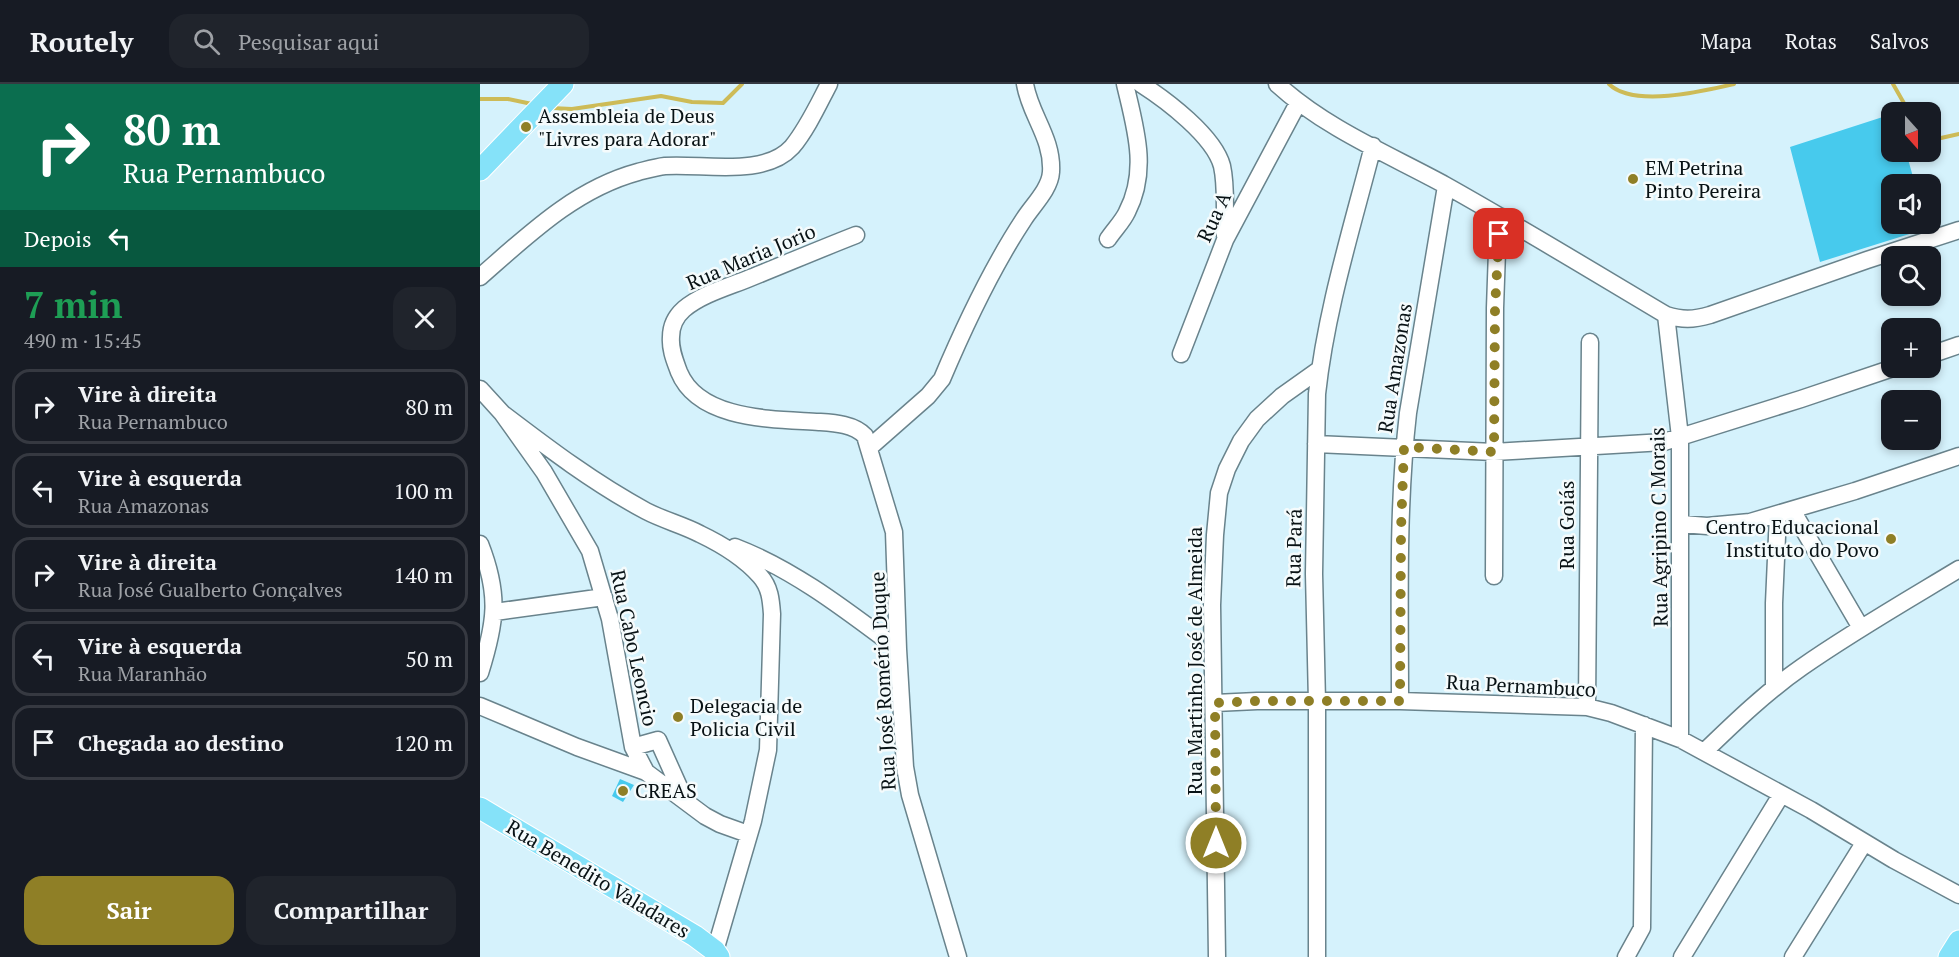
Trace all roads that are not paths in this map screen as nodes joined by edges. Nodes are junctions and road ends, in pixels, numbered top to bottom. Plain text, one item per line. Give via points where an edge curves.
1 (563, 84) edge
2 (829, 84) edge
3 (1025, 84) edge
4 (1125, 84) edge
5 (1141, 84) edge
6 (1277, 84) edge
7 (1298, 103) junction
8 (1373, 146) junction
9 (480, 170) edge
10 (1446, 186) junction
11 (1502, 217) junction
12 (1959, 230) edge
13 (856, 235) dead end
14 (1108, 239) dead end
15 (1225, 240) junction
16 (480, 277) edge
17 (1666, 315) junction
18 (1590, 342) dead end
19 (1959, 345) edge
20 (1941, 351) edge
21 (1181, 354) dead end
22 (1320, 369) junction
23 (1881, 372) edge
24 (480, 389) edge
25 (502, 413) junction
26 (833, 423) joint
27 (1680, 437) junction
28 (1316, 444) junction
29 (870, 447) junction
30 (1404, 447) junction
31 (1590, 447) junction
32 (1494, 452) junction
33 (1959, 456) edge
34 (1785, 512) junction
35 (1682, 524) junction
36 (700, 534) junction
37 (480, 544) edge
38 (1959, 569) edge
39 (1494, 576) dead end
40 (604, 597) junction
41 (495, 612) junction
42 (1861, 628) junction
43 (898, 649) junction
44 (480, 673) edge
45 (1774, 688) junction
46 (1400, 701) junction
47 (1317, 702) junction
48 (1215, 703) junction
49 (480, 706) edge
50 (1587, 707) junction
51 (1644, 725) junction
52 (1680, 739) junction
53 (633, 747) junction
54 (1704, 752) junction
55 (646, 772) junction
56 (1781, 795) junction
57 (685, 801) junction
58 (480, 808) edge
59 (748, 834) junction
60 (1864, 843) junction
61 (1959, 895) edge
62 (1959, 941) edge
63 (717, 954) edge
64 (958, 957) edge
65 (1217, 957) edge
66 (1317, 957) edge
67 (1626, 957) edge
68 (1682, 957) edge
69 (1793, 957) edge
70 (1949, 957) edge

1 - 9 main road
2 - 16 street via 800,136 774,160 729,167 665,166 602,185 539,225
3 - 29 street via 1051,156 1051,175 1008,243 942,379
4 - 14 street via 1140,163 1127,212
5 - 15 street via 1178,111 1216,152 1224,179
6 - 7 street
7 - 8 street
7 - 15 street, Rua A
8 - 10 street
8 - 22 street, Rua Pará
10 - 11 street
10 - 30 street, Rua Amazonas
11 - 17 street
11 - 32 street via 1495,297
12 - 17 street via 1710,315 1688,320
13 - 26 street, Rua Maria Jorio via 709,294 685,308 672,325 672,354 682,380 709,404 754,417
15 - 21 street, Rua A
17 - 27 street, Rua Agripino C Morais
18 - 31 street, Rua Goiás
19 - 20 street
22 - 28 street, Rua Pará
22 - 48 street, Rua Martinho José de Almeida via 1257,419 1241,441 1219,493 1212,605
23 - 27 street
24 - 25 street
25 - 36 street via 603,486 646,511
25 - 40 street, Rua Cabo Leoncio via 584,537
26 - 29 street, Rua José Romério Duque via 856,428
27 - 31 street via 1657,443
27 - 35 street, Rua Agripino C Morais
28 - 30 street
28 - 47 street, Rua Pará
29 - 43 street, Rua José Romério Duque via 894,532
30 - 32 street
30 - 46 street, Rua Amazonas
31 - 32 street
31 - 50 street, Rua Goiás
32 - 39 street
33 - 34 street
34 - 35 street via 1728,525
34 - 42 street
34 - 45 street via 1774,603
35 - 52 street, Rua Agripino C Morais
36 - 43 street via 777,566
36 - 59 street via 748,564 762,578 770,596 768,750
37 - 41 street via 490,575
38 - 42 street
40 - 41 street
40 - 53 street, Rua Cabo Leoncio
41 - 44 street
42 - 45 street
43 - 64 street, Rua José Romério Duque via 910,795
45 - 54 street
46 - 47 street, Rua Pernambuco
46 - 50 street, Rua Pernambuco
47 - 48 street, Rua Pernambuco
47 - 66 street, Rua Pará
48 - 65 street, Rua Martinho José de Almeida
49 - 55 street
50 - 51 street, Rua Pernambuco
51 - 52 street, Rua Pernambuco
51 - 67 street via 1642,931
52 - 54 street, Rua Pernambuco
53 - 55 street, Rua Cabo Leoncio
53 - 57 street via 658,740
54 - 56 street, Rua Pernambuco
55 - 57 street
56 - 60 street, Rua Pernambuco
56 - 68 street
57 - 59 street via 720,824
58 - 63 main road, Rua Benedito Valadares via 695,936
59 - 63 street
60 - 61 street, Rua Pernambuco
60 - 69 street
62 - 70 main road

